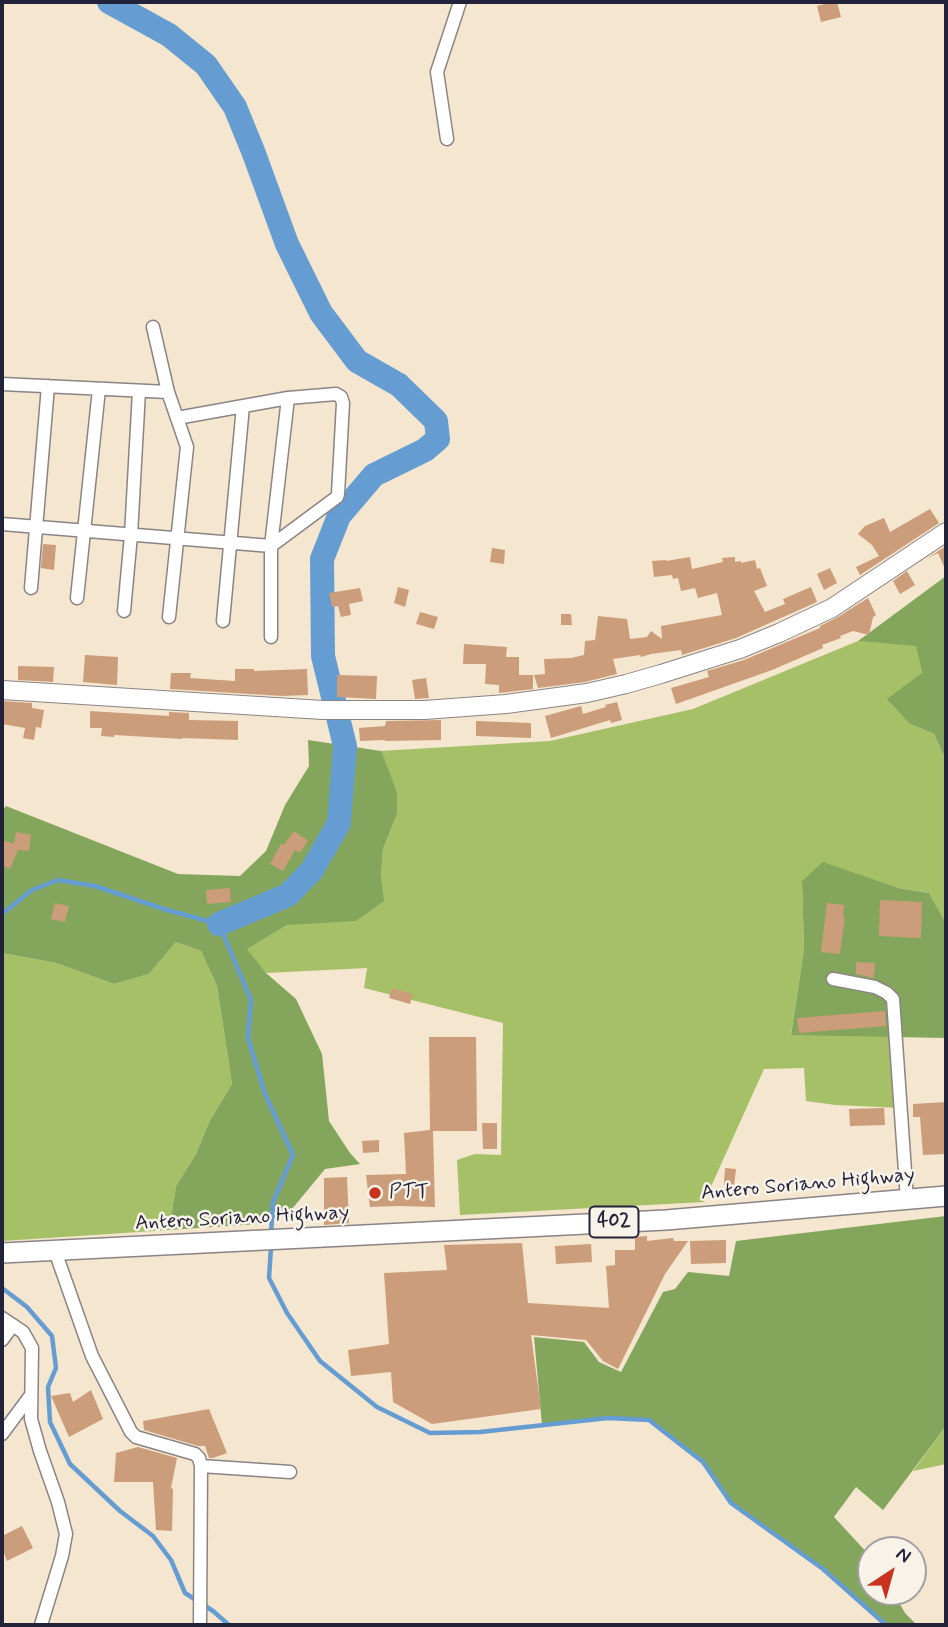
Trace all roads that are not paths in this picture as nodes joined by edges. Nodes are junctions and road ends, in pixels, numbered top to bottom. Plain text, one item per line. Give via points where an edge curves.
1 (460, 2) edge
2 (447, 139) dead end
3 (153, 327) dead end
4 (2, 384) edge
5 (48, 386) junction
6 (99, 389) junction
7 (139, 391) junction
8 (169, 392) junction
9 (288, 398) junction
10 (243, 406) junction
11 (177, 418) junction
12 (2, 524) edge
13 (36, 527) junction
14 (84, 531) junction
15 (946, 532) edge
16 (131, 535) junction
17 (178, 539) junction
18 (229, 543) junction
19 (271, 546) junction
20 (31, 588) dead end
21 (77, 598) dead end
22 (124, 611) dead end
23 (169, 617) dead end
24 (223, 621) dead end
25 (271, 637) dead end
26 (10, 691) edge
27 (833, 979) dead end
28 (946, 1196) edge
29 (907, 1200) junction
30 (55, 1251) junction
31 (2, 1252) edge
32 (8, 1322) edge
33 (2, 1340) edge
34 (31, 1394) junction
35 (2, 1434) edge
36 (201, 1466) junction
37 (290, 1472) dead end
38 (200, 1619) edge
39 (41, 1625) edge

1 - 2 street via 437,72
3 - 8 street
4 - 5 street
5 - 6 street
5 - 13 street
6 - 7 street
6 - 14 street
7 - 8 street
7 - 16 street
8 - 11 street
9 - 10 street
9 - 19 street
9 - 19 street via 341,397 338,494
10 - 11 street
10 - 18 street
11 - 17 street via 187,447
12 - 13 street
13 - 14 street
13 - 20 street
14 - 16 street
14 - 21 street
15 - 26 street via 832,608 800,623 740,649 587,693 424,710 323,710
16 - 17 street
16 - 22 street
17 - 18 street
17 - 23 street
18 - 19 street
18 - 24 street
19 - 25 street
27 - 29 street via 875,987 893,999
28 - 29 main road, Antero Soriano Highway / 402
29 - 30 main road, Antero Soriano Highway / 402 via 666,1220
30 - 31 main road, Antero Soriano Highway / 402
30 - 36 street via 92,1356 131,1432 195,1454
32 - 33 street
32 - 34 street via 23,1332 32,1348
34 - 35 street
34 - 39 street via 31,1419 66,1534
36 - 37 street
36 - 38 street

